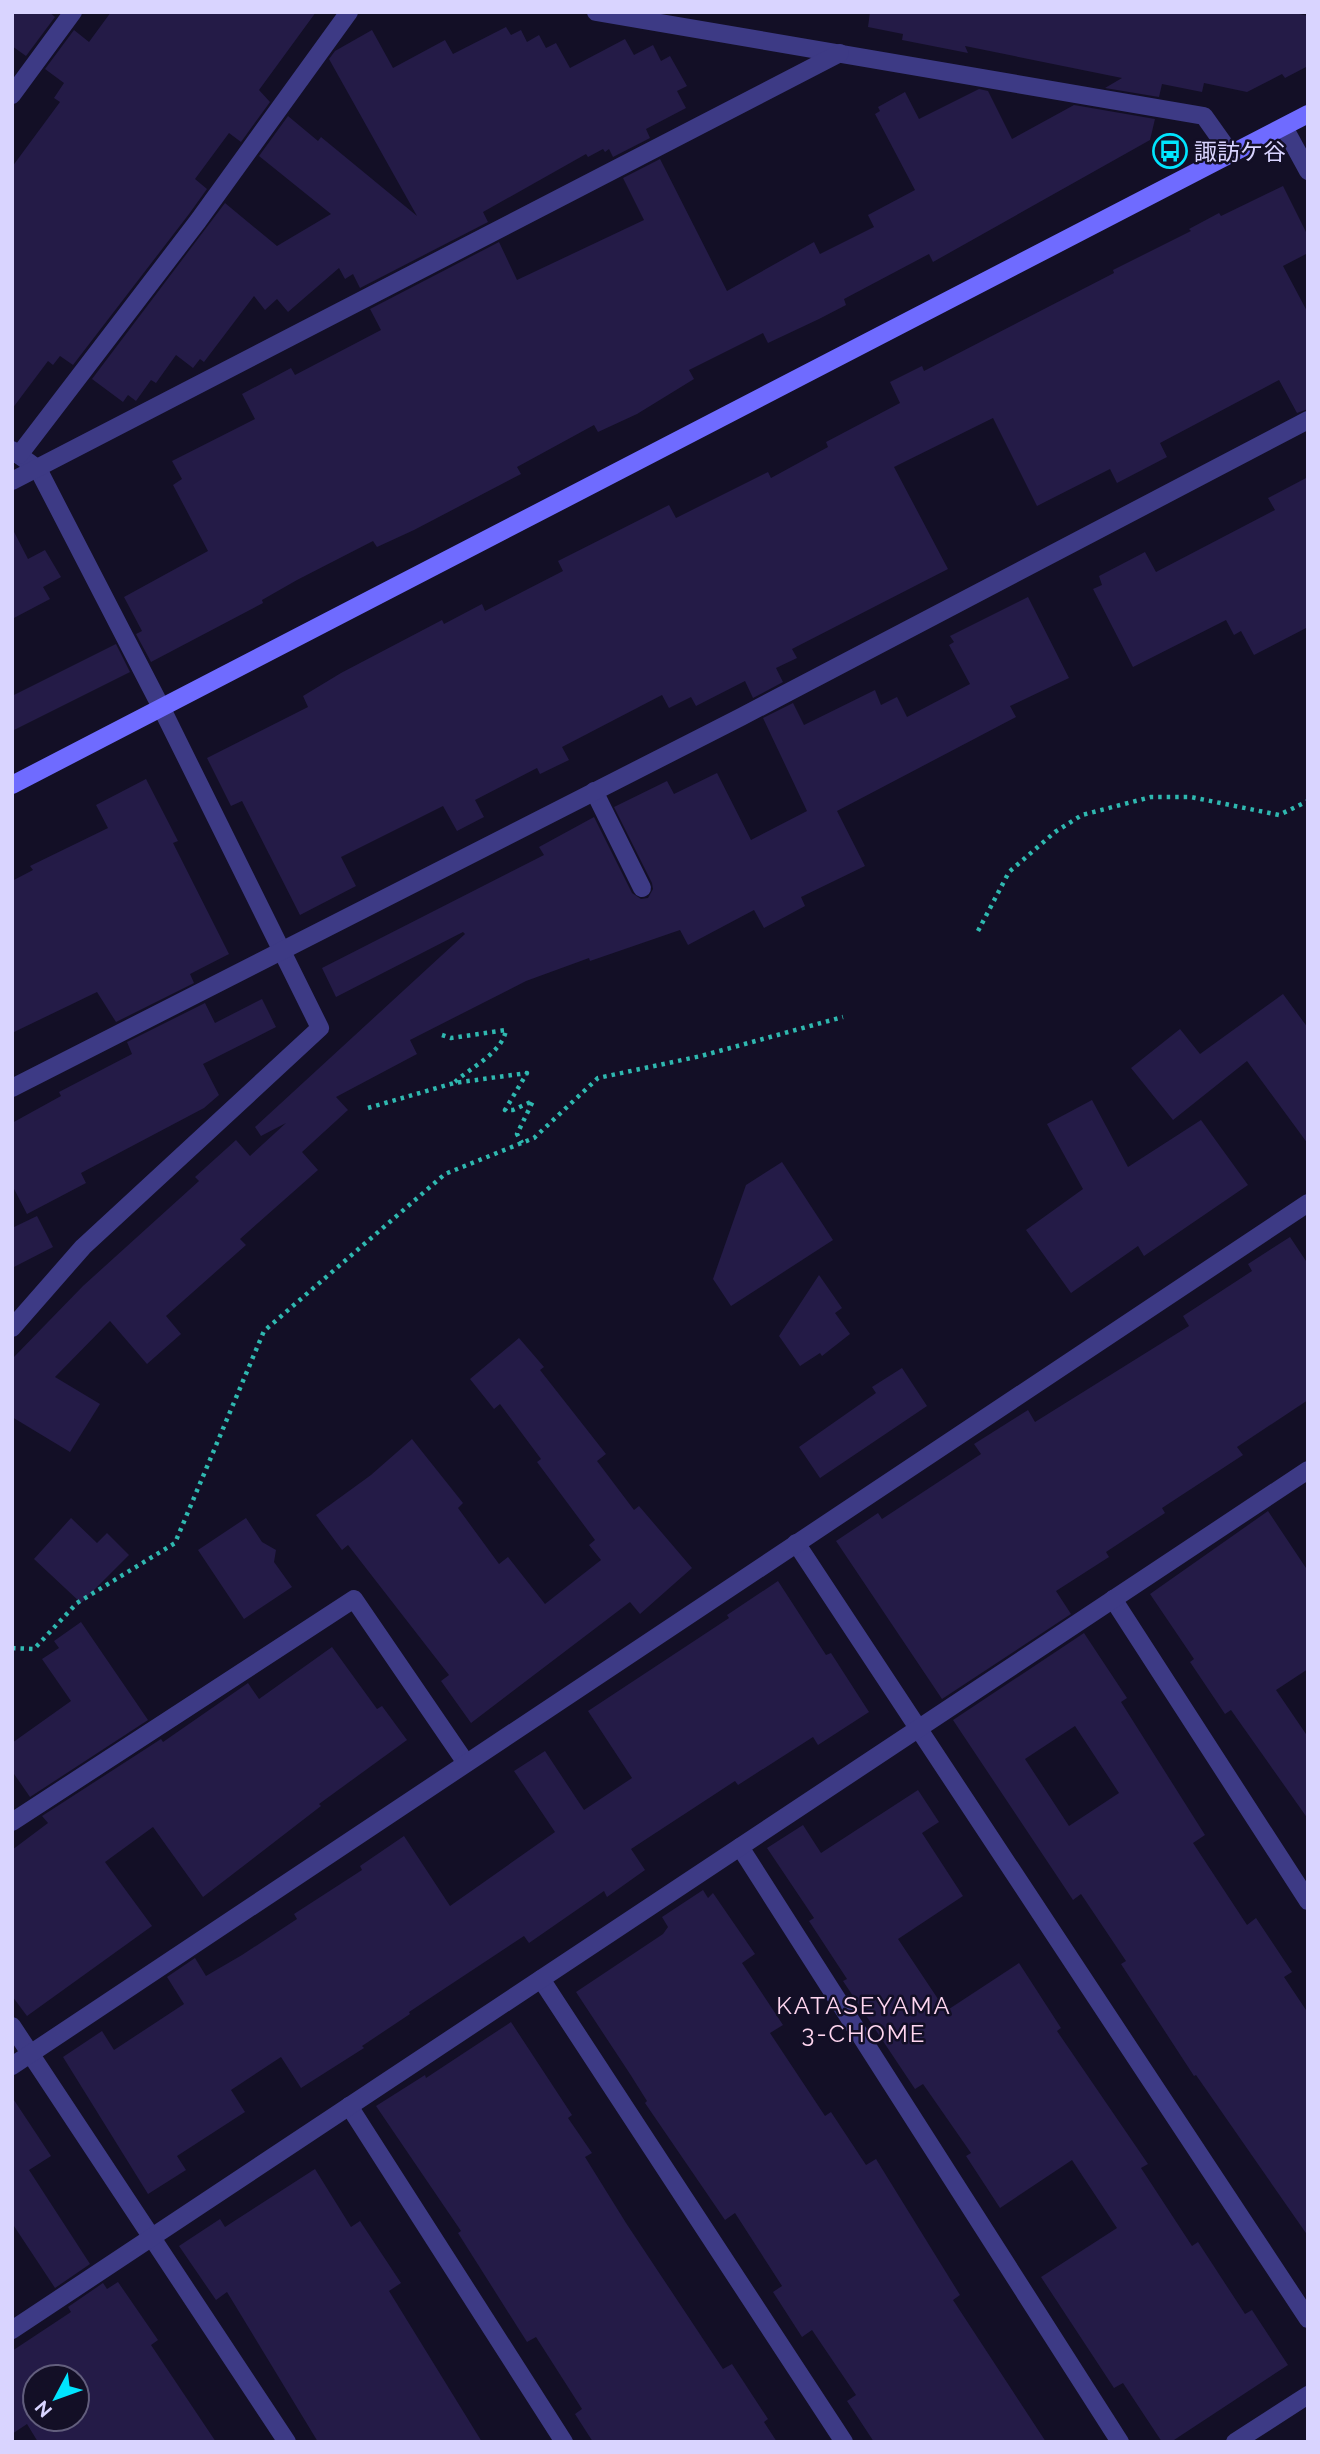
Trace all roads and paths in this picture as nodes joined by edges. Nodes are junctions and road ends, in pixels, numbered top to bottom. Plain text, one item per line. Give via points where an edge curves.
1 (73, 12) edge
2 (349, 12) edge
3 (596, 12) edge
4 (840, 53) junction
5 (12, 95) edge
6 (1308, 114) edge
7 (1284, 127) junction
8 (1231, 154) junction
9 (1308, 171) edge
10 (1308, 420) edge
11 (16, 453) edge
12 (37, 469) junction
13 (12, 481) edge
14 (162, 709) junction
15 (12, 785) edge
16 (594, 791) junction
17 (1308, 801) edge
18 (642, 888) dead end
19 (978, 931) dead end
20 (283, 950) junction
21 (843, 1017) dead end
22 (442, 1035) dead end
23 (454, 1083) junction
24 (12, 1088) edge
25 (368, 1108) dead end
26 (522, 1143) junction
27 (1308, 1203) edge
28 (12, 1328) edge
29 (1308, 1470) edge
30 (796, 1543) junction
31 (1113, 1599) junction
32 (12, 1648) edge
33 (918, 1728) junction
34 (466, 1763) junction
35 (12, 1822) edge
36 (740, 1847) junction
37 (1308, 1901) edge
38 (541, 1979) junction
39 (12, 2026) edge
40 (30, 2053) junction
41 (12, 2066) edge
42 (349, 2106) junction
43 (152, 2237) junction
44 (1308, 2319) edge
45 (12, 2330) edge
46 (1308, 2395) edge
47 (287, 2442) edge
48 (564, 2442) edge
49 (844, 2442) edge
50 (1119, 2442) edge
51 (1235, 2442) edge

1 - 5 street
2 - 11 street via 198,221
3 - 4 street
4 - 8 street via 1204,116
4 - 12 street
6 - 7 street
7 - 8 street
7 - 9 street
8 - 14 street
10 - 16 street
11 - 12 street
12 - 13 street
12 - 14 street
14 - 15 street
14 - 20 street
16 - 18 street
16 - 20 street
17 - 19 path via 1279,815 1191,797 1151,797 1082,815 1009,872
20 - 24 street
20 - 28 street via 320,1028 83,1247
21 - 26 path via 701,1056 598,1078 534,1138
22 - 23 path via 451,1038 506,1030 491,1053
23 - 25 path
23 - 26 path via 527,1073 505,1110 533,1101 517,1134
26 - 32 path via 446,1174 264,1331 175,1543 77,1603 34,1649
27 - 30 street
29 - 31 street
30 - 33 street
30 - 34 street
31 - 33 street
31 - 37 street
33 - 36 street
33 - 44 street
34 - 35 street via 354,1599
34 - 40 street
36 - 38 street
36 - 50 street
38 - 42 street
38 - 49 street
39 - 40 street
40 - 41 street
40 - 43 street
42 - 43 street
42 - 48 street
43 - 45 street
43 - 47 street
46 - 51 street

